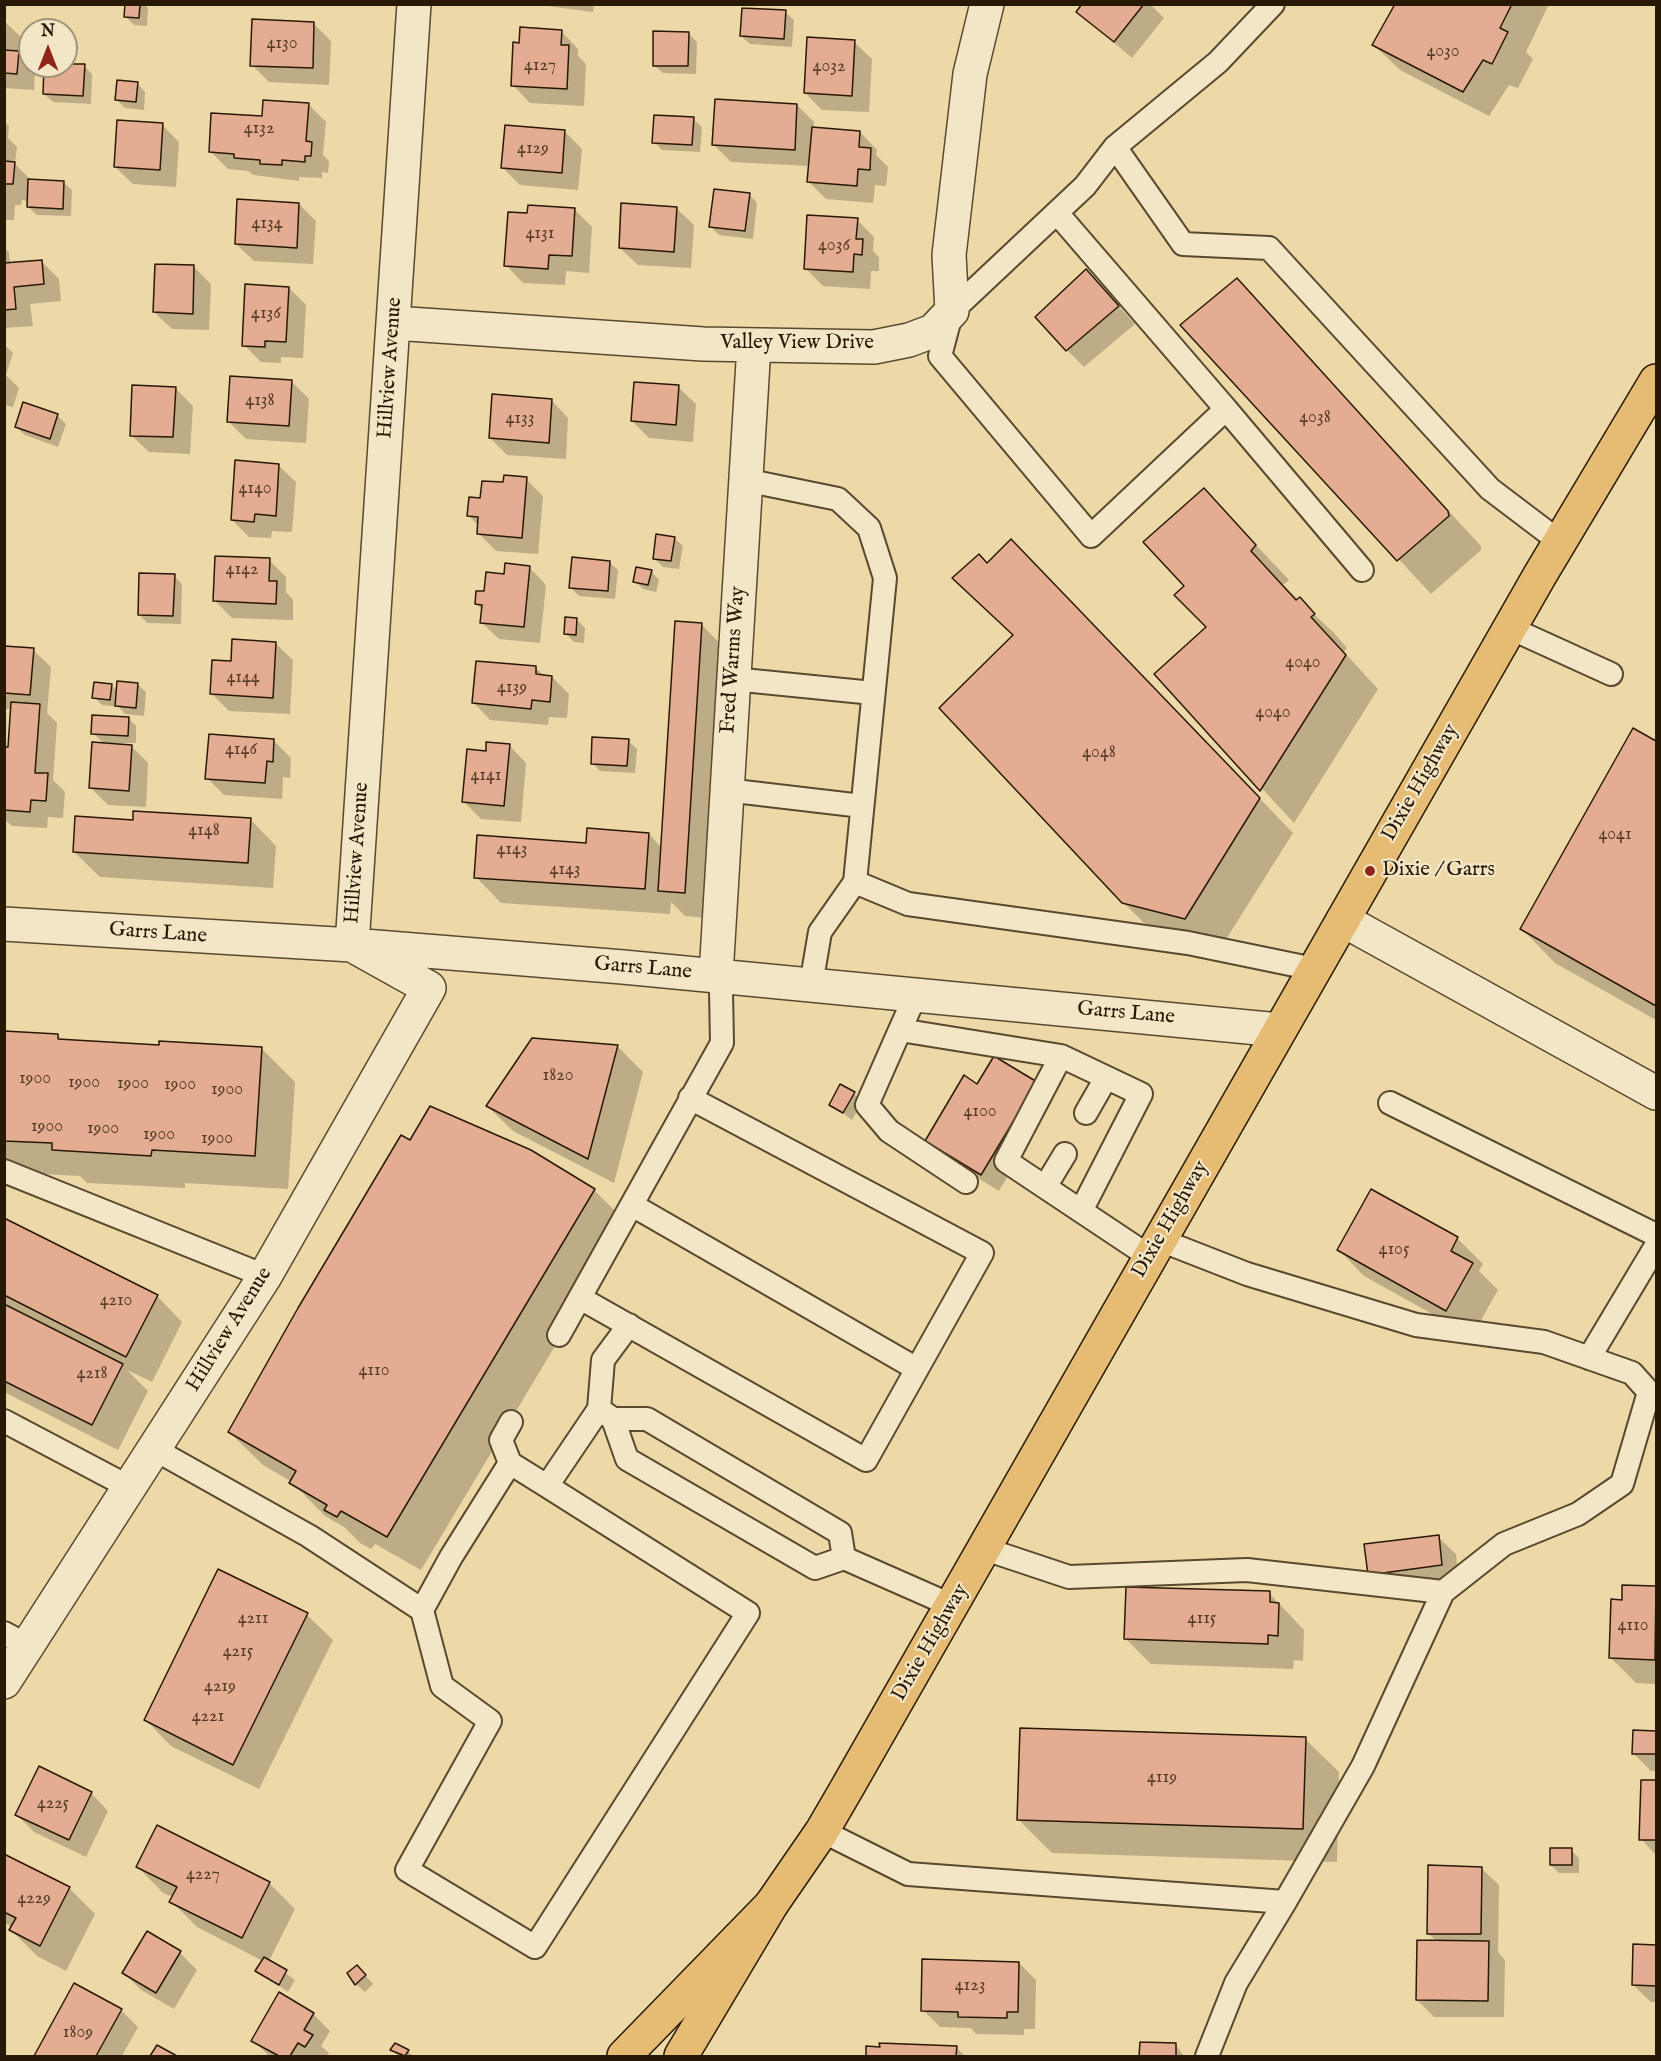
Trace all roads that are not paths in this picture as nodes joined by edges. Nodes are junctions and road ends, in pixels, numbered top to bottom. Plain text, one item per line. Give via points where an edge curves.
1 (414, 4) edge
2 (987, 4) edge
3 (1273, 4) edge
4 (1115, 147) junction
5 (1057, 213) junction
6 (952, 311) junction
7 (394, 323) junction
8 (754, 345) junction
9 (1656, 381) edge
10 (1226, 410) junction
11 (746, 480) junction
12 (1560, 542) junction
13 (1362, 570) dead end
14 (1510, 628) junction
15 (1611, 674) dead end
16 (733, 679) junction
17 (873, 693) junction
18 (726, 790) junction
19 (862, 806) junction
20 (855, 882) junction
21 (1343, 920) junction
22 (4, 924) edge
23 (352, 945) junction
24 (1314, 969) junction
25 (716, 975) junction
26 (811, 985) junction
27 (916, 994) junction
28 (900, 1030) junction
29 (1279, 1030) junction
30 (1060, 1056) junction
31 (1106, 1078) junction
32 (1656, 1093) edge
33 (690, 1098) junction
34 (1390, 1103) dead end
35 (1086, 1113) dead end
36 (1065, 1154) dead end
37 (4, 1171) edge
38 (966, 1182) dead end
39 (1045, 1187) junction
40 (632, 1205) junction
41 (1081, 1211) junction
42 (1656, 1234) edge
43 (1656, 1246) edge
44 (1155, 1249) junction
45 (265, 1276) junction
46 (580, 1298) junction
47 (629, 1324) junction
48 (559, 1335) dead end
49 (1589, 1358) junction
50 (917, 1369) junction
51 (1653, 1393) edge
52 (606, 1414) junction
53 (4, 1421) edge
54 (511, 1422) dead end
55 (153, 1449) junction
56 (510, 1463) junction
57 (547, 1486) junction
58 (129, 1487) junction
59 (985, 1549) junction
60 (844, 1558) junction
61 (1443, 1592) junction
62 (953, 1606) junction
63 (422, 1610) junction
64 (16, 1639) edge
65 (4, 1682) edge
66 (822, 1831) junction
67 (1285, 1902) junction
68 (771, 1905) junction
69 (624, 2056) edge
70 (681, 2056) edge
71 (1207, 2056) edge

1 - 7 street, Hillview Avenue
2 - 6 street via 970,74 949,255
3 - 4 lane via 1218,62
4 - 5 lane via 1085,186
4 - 12 lane via 1183,244 1269,248 1490,489
5 - 6 lane
5 - 10 lane
6 - 8 street, Valley View Drive via 933,330 874,347
6 - 10 lane via 940,356 1091,536
7 - 8 street, Valley View Drive
7 - 23 street, Hillview Avenue
8 - 11 street, Fred Warms Way
9 - 12 main road, Dixie Highway
10 - 13 lane
11 - 16 street, Fred Warms Way
11 - 17 lane via 838,500 869,528 885,578
12 - 14 main road, Dixie Highway
14 - 15 lane
14 - 21 main road, Dixie Highway
16 - 17 lane
16 - 18 street, Fred Warms Way
17 - 19 lane
18 - 19 lane
18 - 25 street, Fred Warms Way
19 - 20 lane
20 - 24 lane via 908,904 1188,943
20 - 26 lane via 820,932
21 - 24 main road, Dixie Highway
21 - 32 street
22 - 23 street, Garrs Lane
23 - 25 street, Garrs Lane
23 - 45 street, Hillview Avenue via 429,988
24 - 29 main road, Dixie Highway
25 - 26 street, Garrs Lane
25 - 33 lane via 721,991 722,1043
26 - 27 street, Garrs Lane
27 - 28 lane
27 - 29 street, Garrs Lane
28 - 30 lane
28 - 38 lane via 867,1105 889,1131
29 - 44 main road, Dixie Highway
30 - 31 lane
30 - 39 lane via 1006,1161
31 - 35 lane
31 - 41 lane via 1141,1094
33 - 40 lane
33 - 50 lane via 982,1253
34 - 42 lane
36 - 39 lane
37 - 45 lane
39 - 41 lane
40 - 46 lane
40 - 50 lane
41 - 44 lane
43 - 49 lane
44 - 49 lane via 1416,1325 1544,1342
44 - 59 main road, Dixie Highway
45 - 55 street, Hillview Avenue
46 - 47 lane
46 - 48 lane
47 - 50 lane via 866,1460
47 - 52 lane via 603,1360
49 - 51 lane via 1632,1373
51 - 61 lane via 1622,1484 1578,1514 1504,1544
52 - 57 lane
52 - 60 lane via 647,1419 840,1533
52 - 60 lane via 627,1459 816,1568
53 - 58 lane
54 - 56 lane via 501,1440
55 - 58 street, Hillview Avenue
55 - 63 lane via 309,1536
56 - 57 lane
56 - 63 lane
57 - 63 lane via 748,1613 536,1947 407,1870 490,1721 442,1686
58 - 64 street, Hillview Avenue
59 - 61 lane via 1069,1577 1247,1570
59 - 62 main road, Dixie Highway
60 - 62 lane
61 - 67 lane via 1363,1766
62 - 66 main road, Dixie Highway
64 - 65 street, Hillview Avenue
66 - 67 lane via 908,1874
66 - 68 main road, Dixie Highway
67 - 71 lane via 1236,1983
68 - 69 main road
68 - 70 main road, Dixie Highway

